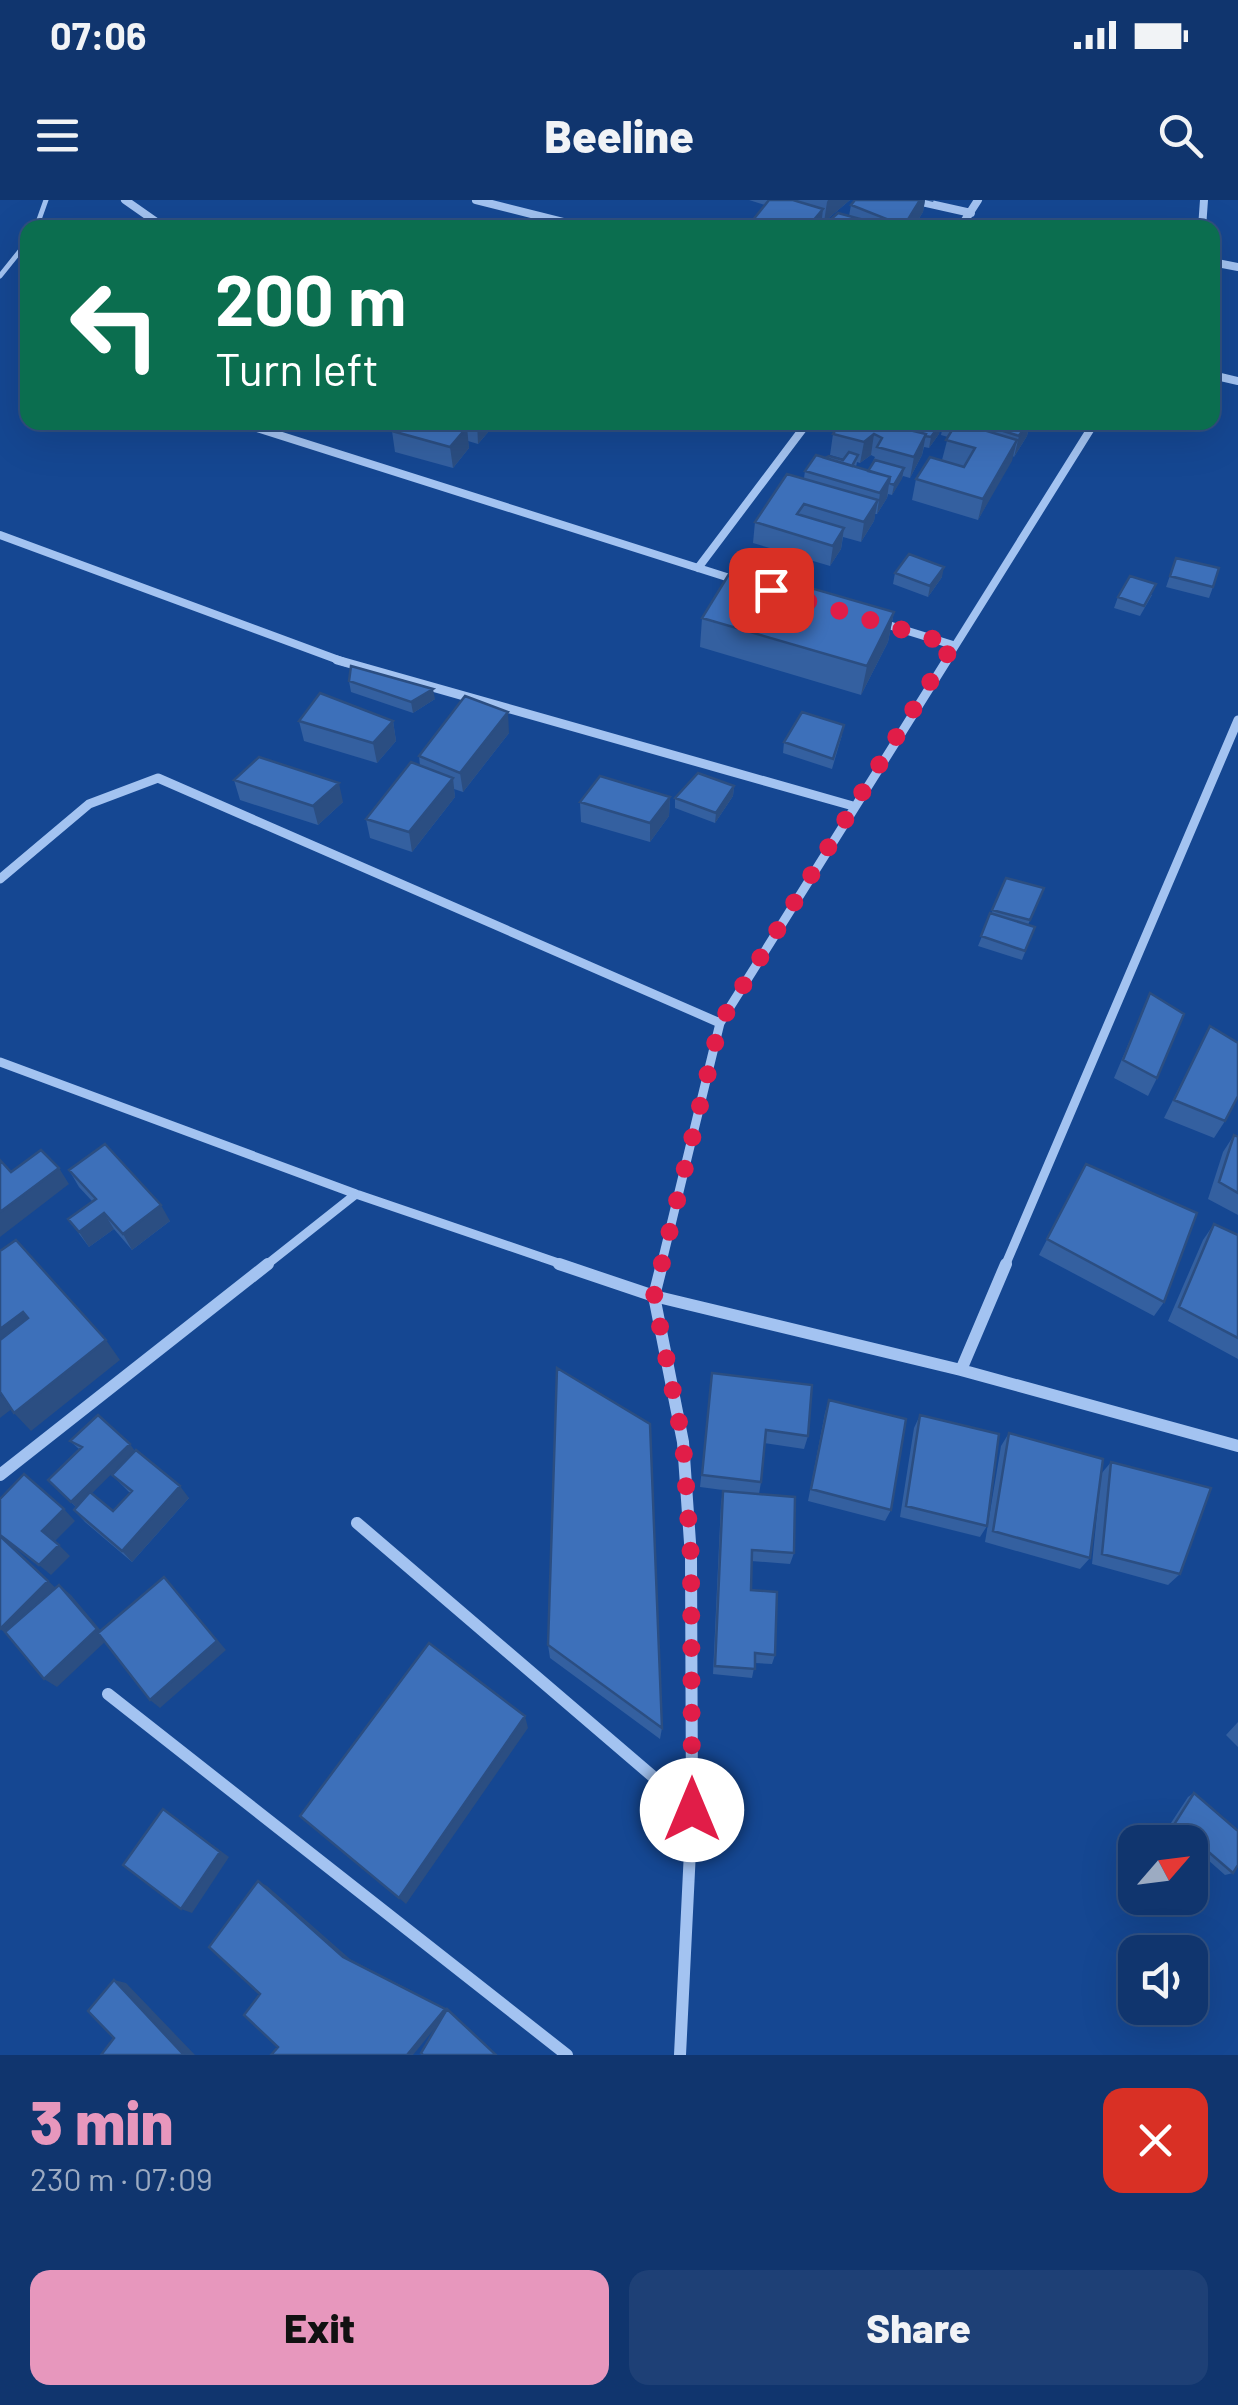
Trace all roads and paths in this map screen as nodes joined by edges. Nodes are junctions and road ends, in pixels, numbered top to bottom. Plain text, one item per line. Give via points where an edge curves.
1 (125, 200) edge
2 (476, 200) edge
3 (913, 200) edge
4 (978, 200) edge
5 (971, 213) junction
6 (153, 220) edge
7 (555, 220) edge
8 (966, 220) edge
9 (20, 251) edge
10 (0, 276) edge
11 (263, 430) edge
12 (802, 430) edge
13 (1090, 430) edge
14 (0, 534) edge
15 (698, 568) junction
16 (752, 584) edge
17 (862, 618) edge
18 (953, 645) junction
19 (1238, 720) edge
20 (854, 806) junction
21 (0, 879) edge
22 (720, 1023) junction
23 (0, 1062) edge
24 (356, 1194) junction
25 (654, 1296) junction
26 (961, 1370) junction
27 (1238, 1446) edge
28 (0, 1475) edge
29 (357, 1523) dead end
30 (108, 1694) dead end
31 (692, 1810) junction
32 (567, 2055) edge
33 (680, 2055) edge

1 - 6 street
2 - 7 street
3 - 5 street
4 - 5 street
5 - 8 street
9 - 10 lane
11 - 15 street
12 - 15 street
13 - 18 street
14 - 20 street via 348,664
15 - 16 street
17 - 18 street
18 - 20 street
19 - 26 street
20 - 22 street
21 - 22 street via 86,802 158,778
22 - 25 street
23 - 24 street
24 - 25 street
24 - 28 street
25 - 26 street
25 - 31 street via 683,1442 691,1557
26 - 27 street
29 - 31 street
30 - 32 street
31 - 33 street

